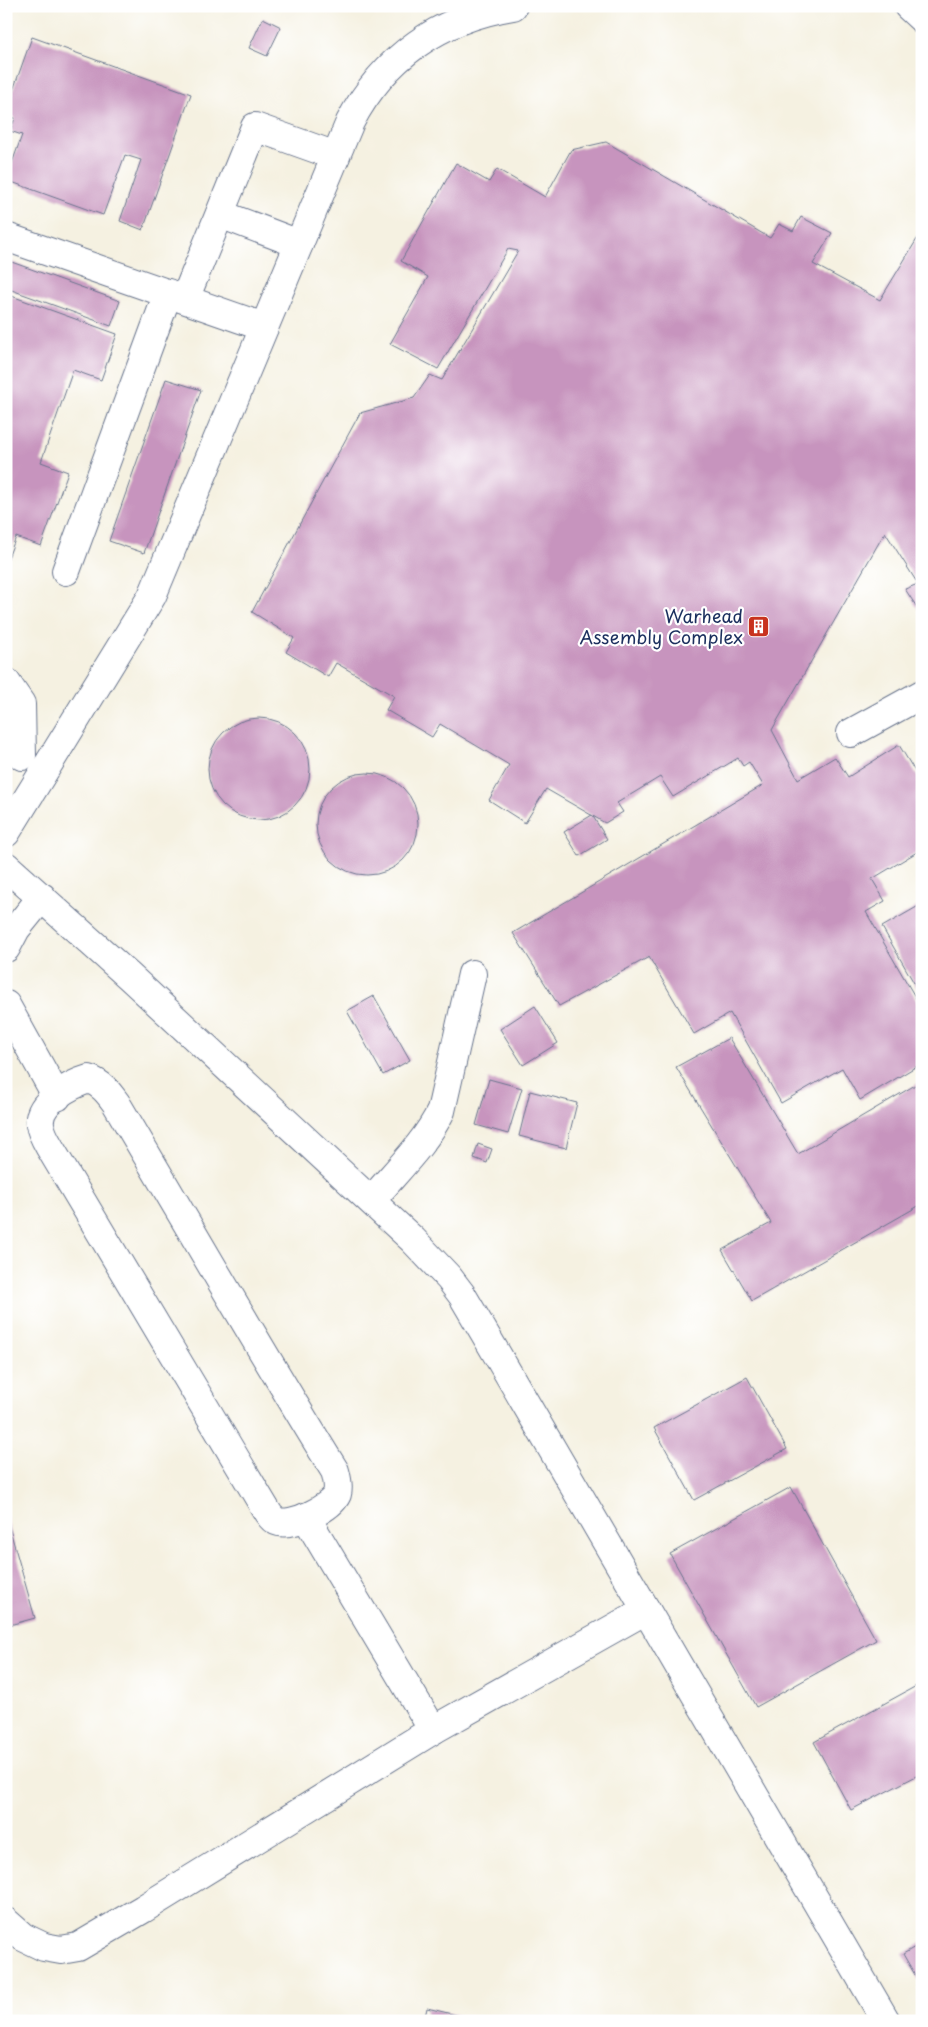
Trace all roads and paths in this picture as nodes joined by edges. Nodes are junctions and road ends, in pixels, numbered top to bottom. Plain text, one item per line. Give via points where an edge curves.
1 (513, 6) edge
2 (908, 6) edge
3 (922, 19) edge
4 (336, 156) junction
5 (220, 214) junction
6 (6, 237) edge
7 (299, 244) junction
8 (176, 296) junction
9 (264, 327) junction
10 (66, 571) dead end
11 (6, 682) edge
12 (922, 694) edge
13 (851, 733) dead end
14 (14, 753) edge
15 (48, 766) junction
16 (6, 833) edge
17 (6, 866) edge
18 (42, 897) junction
19 (6, 948) edge
20 (472, 974) dead end
21 (6, 1005) edge
22 (57, 1097) junction
23 (372, 1200) junction
24 (306, 1517) junction
25 (646, 1610) junction
26 (433, 1730) junction
27 (6, 1922) edge
28 (886, 2021) edge

1 - 4 lane via 453,22 431,34 392,64 362,99
2 - 3 lane
4 - 5 lane via 255,127
4 - 7 lane
5 - 7 lane
5 - 8 lane
6 - 8 lane
7 - 9 lane
8 - 9 lane
8 - 10 lane
9 - 15 lane via 152,596
11 - 14 lane via 21,704
12 - 13 lane
14 - 15 lane
15 - 16 lane
17 - 18 lane
18 - 19 lane via 16,929
18 - 23 lane
20 - 23 lane via 441,1111 426,1136
21 - 22 lane
22 - 24 lane via 40,1116 40,1124 54,1155 268,1513 276,1521 285,1523
22 - 24 lane via 90,1079 107,1090 335,1471 338,1492 334,1499
23 - 25 lane via 414,1240 462,1295
24 - 26 lane
25 - 26 lane
25 - 28 lane
26 - 27 lane via 78,1947 61,1950 44,1946 23,1937

